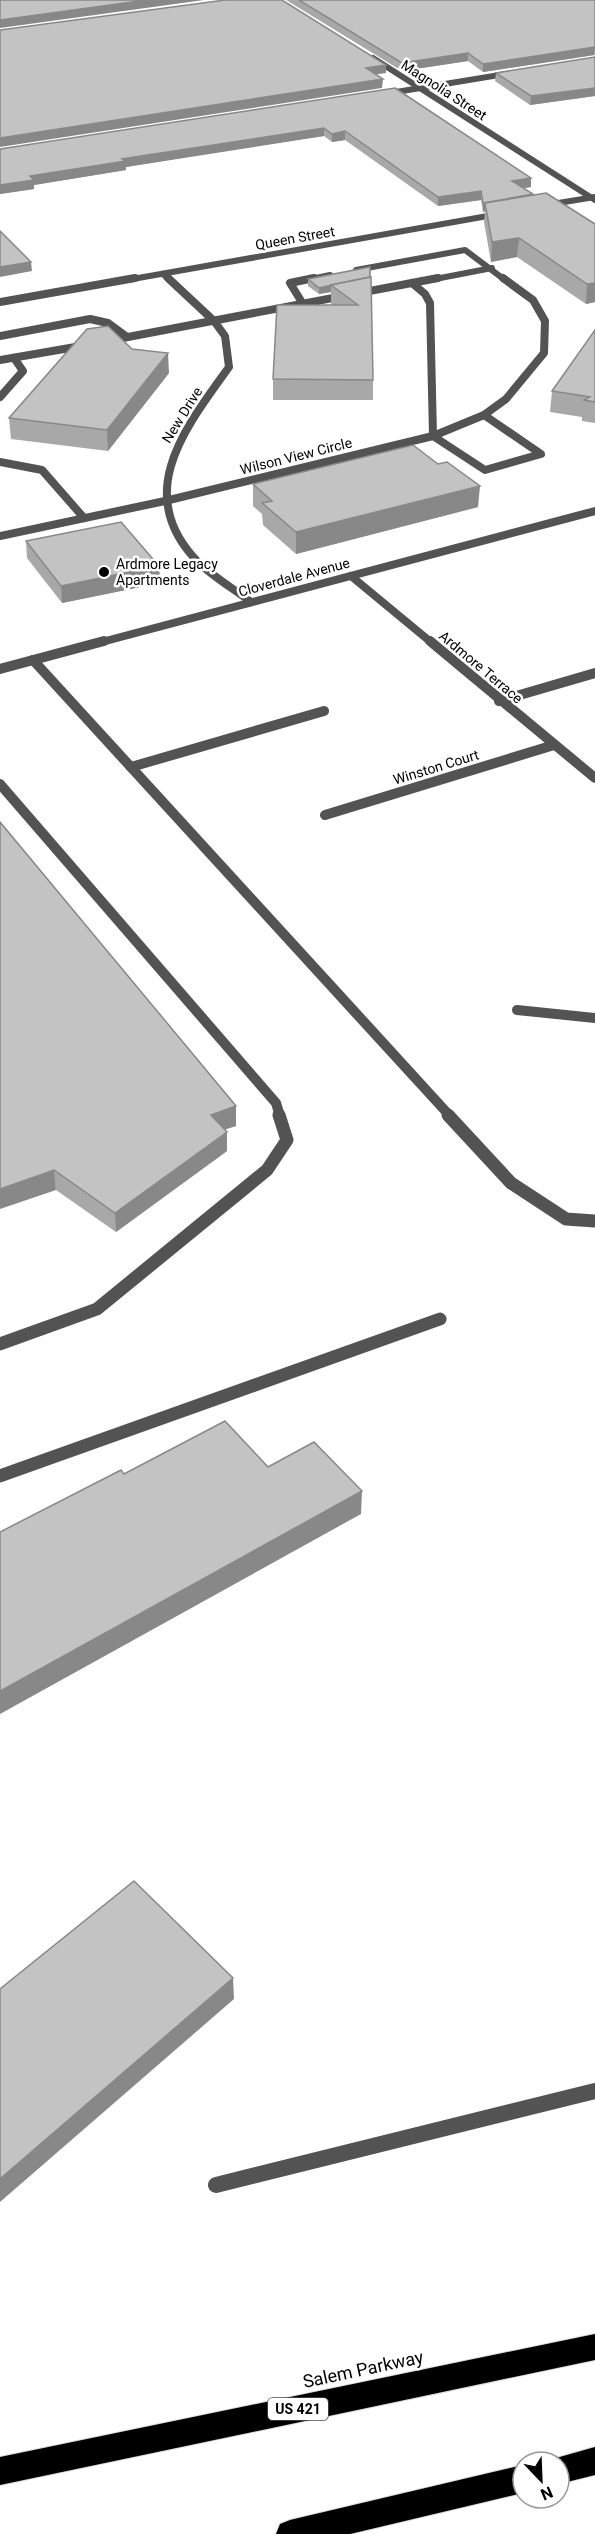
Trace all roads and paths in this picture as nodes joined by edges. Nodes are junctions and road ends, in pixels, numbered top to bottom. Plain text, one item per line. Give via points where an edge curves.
1 (370, 57) edge
2 (525, 71) edge
3 (420, 88) junction
4 (374, 95) edge
5 (594, 198) edge
6 (535, 207) edge
7 (513, 211) edge
8 (492, 268) junction
9 (348, 272) edge
10 (163, 274) junction
11 (337, 274) edge
12 (412, 283) junction
13 (0, 303) edge
14 (303, 304) junction
15 (213, 321) junction
16 (0, 336) edge
17 (127, 337) junction
18 (14, 358) junction
19 (0, 360) edge
20 (0, 397) edge
21 (484, 415) junction
22 (433, 436) junction
23 (0, 462) edge
24 (165, 501) junction
25 (595, 511) edge
26 (84, 518) junction
27 (0, 536) edge
28 (351, 576) junction
29 (251, 602) junction
30 (33, 660) junction
31 (0, 669) edge
32 (595, 673) edge
33 (499, 701) junction
34 (324, 711) dead end
35 (554, 745) junction
36 (130, 767) junction
37 (595, 778) edge
38 (0, 784) edge
39 (325, 815) dead end
40 (517, 1010) dead end
41 (595, 1018) edge
42 (595, 1221) edge
43 (440, 1318) dead end
44 (0, 1344) edge
45 (0, 1476) edge
46 (595, 2091) edge
47 (216, 2184) dead end
48 (595, 2347) edge
49 (595, 2462) edge
50 (571, 2467) edge
51 (0, 2471) edge
52 (511, 2482) edge
53 (290, 2534) edge

1 - 3 street, Magnolia Street
2 - 3 street
3 - 4 street
3 - 5 street, Magnolia Street
5 - 6 street
7 - 10 street, Queen Street
8 - 9 street, Wilson View Circle via 465,250
8 - 12 street
8 - 21 street, Wilson View Circle via 533,300 545,321 544,353 506,399
10 - 13 street, Queen Street
10 - 15 street, New Drive
11 - 14 street via 290,283
12 - 14 street
12 - 22 street via 430,303
14 - 15 street
15 - 17 street
15 - 24 street, New Drive via 225,336 229,368 176,448 168,468
16 - 17 street via 90,319 108,323
17 - 18 street
18 - 19 street
18 - 20 street via 22,371
21 - 22 street, Wilson View Circle
21 - 22 street via 541,454 485,470
22 - 24 street, Wilson View Circle
23 - 26 street via 42,470
24 - 26 street, Wilson View Circle
24 - 29 street, New Drive via 190,553
25 - 28 street, Cloverdale Avenue
26 - 27 street, Wilson View Circle
28 - 29 street, Cloverdale Avenue
28 - 33 street, Ardmore Terrace
29 - 30 street, Cloverdale Avenue
30 - 31 street, Cloverdale Avenue
30 - 36 street
32 - 33 street
33 - 35 street, Ardmore Terrace
34 - 36 street
35 - 37 street, Ardmore Terrace
35 - 39 street, Winston Court
36 - 42 street via 511,1183 566,1219
38 - 44 street via 276,1103 287,1140 267,1170 97,1309
40 - 41 street
43 - 45 street
46 - 47 street
48 - 51 highway, Salem Parkway / US 421
49 - 50 highway
52 - 53 highway

